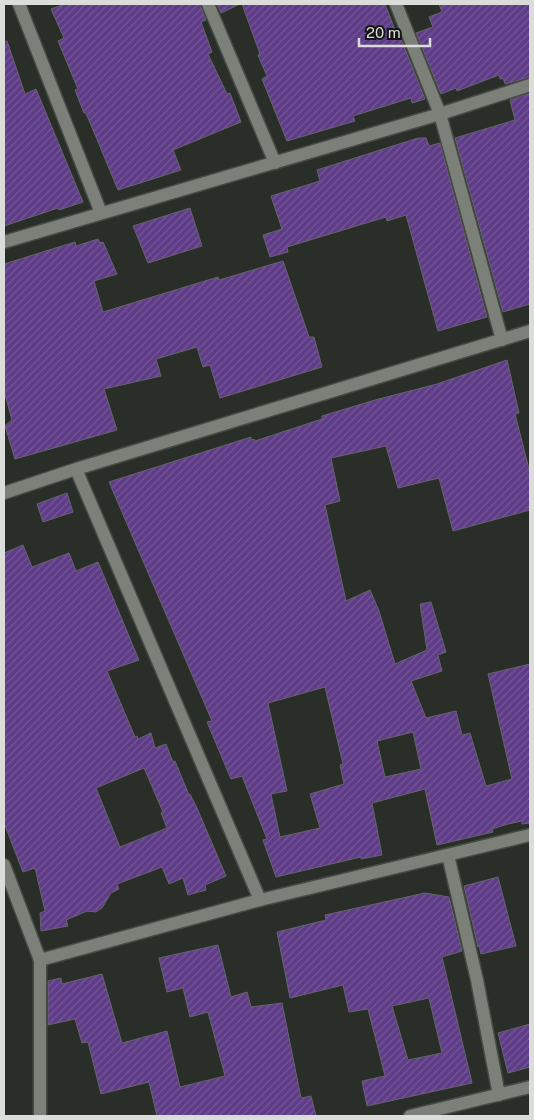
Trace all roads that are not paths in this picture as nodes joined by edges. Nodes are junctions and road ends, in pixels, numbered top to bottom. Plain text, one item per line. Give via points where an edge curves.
1 (19, 4) edge
2 (208, 4) edge
3 (396, 4) edge
4 (530, 85) edge
5 (440, 114) junction
6 (275, 162) junction
7 (101, 213) junction
8 (4, 242) edge
9 (530, 331) edge
10 (502, 340) junction
11 (76, 469) junction
12 (4, 493) edge
13 (530, 835) edge
14 (448, 855) junction
15 (4, 865) edge
16 (260, 900) junction
17 (40, 960) junction
18 (530, 1087) edge
19 (499, 1095) junction
20 (40, 1116) edge
21 (410, 1116) edge

1 - 7 street
2 - 6 street
3 - 5 street
4 - 5 street
5 - 6 street
5 - 10 street
6 - 7 street
7 - 8 street
9 - 10 street
10 - 11 street
11 - 12 street
11 - 16 street
13 - 14 street
14 - 16 street
14 - 19 street
15 - 17 street
16 - 17 street
17 - 20 street
18 - 19 street
19 - 21 street

